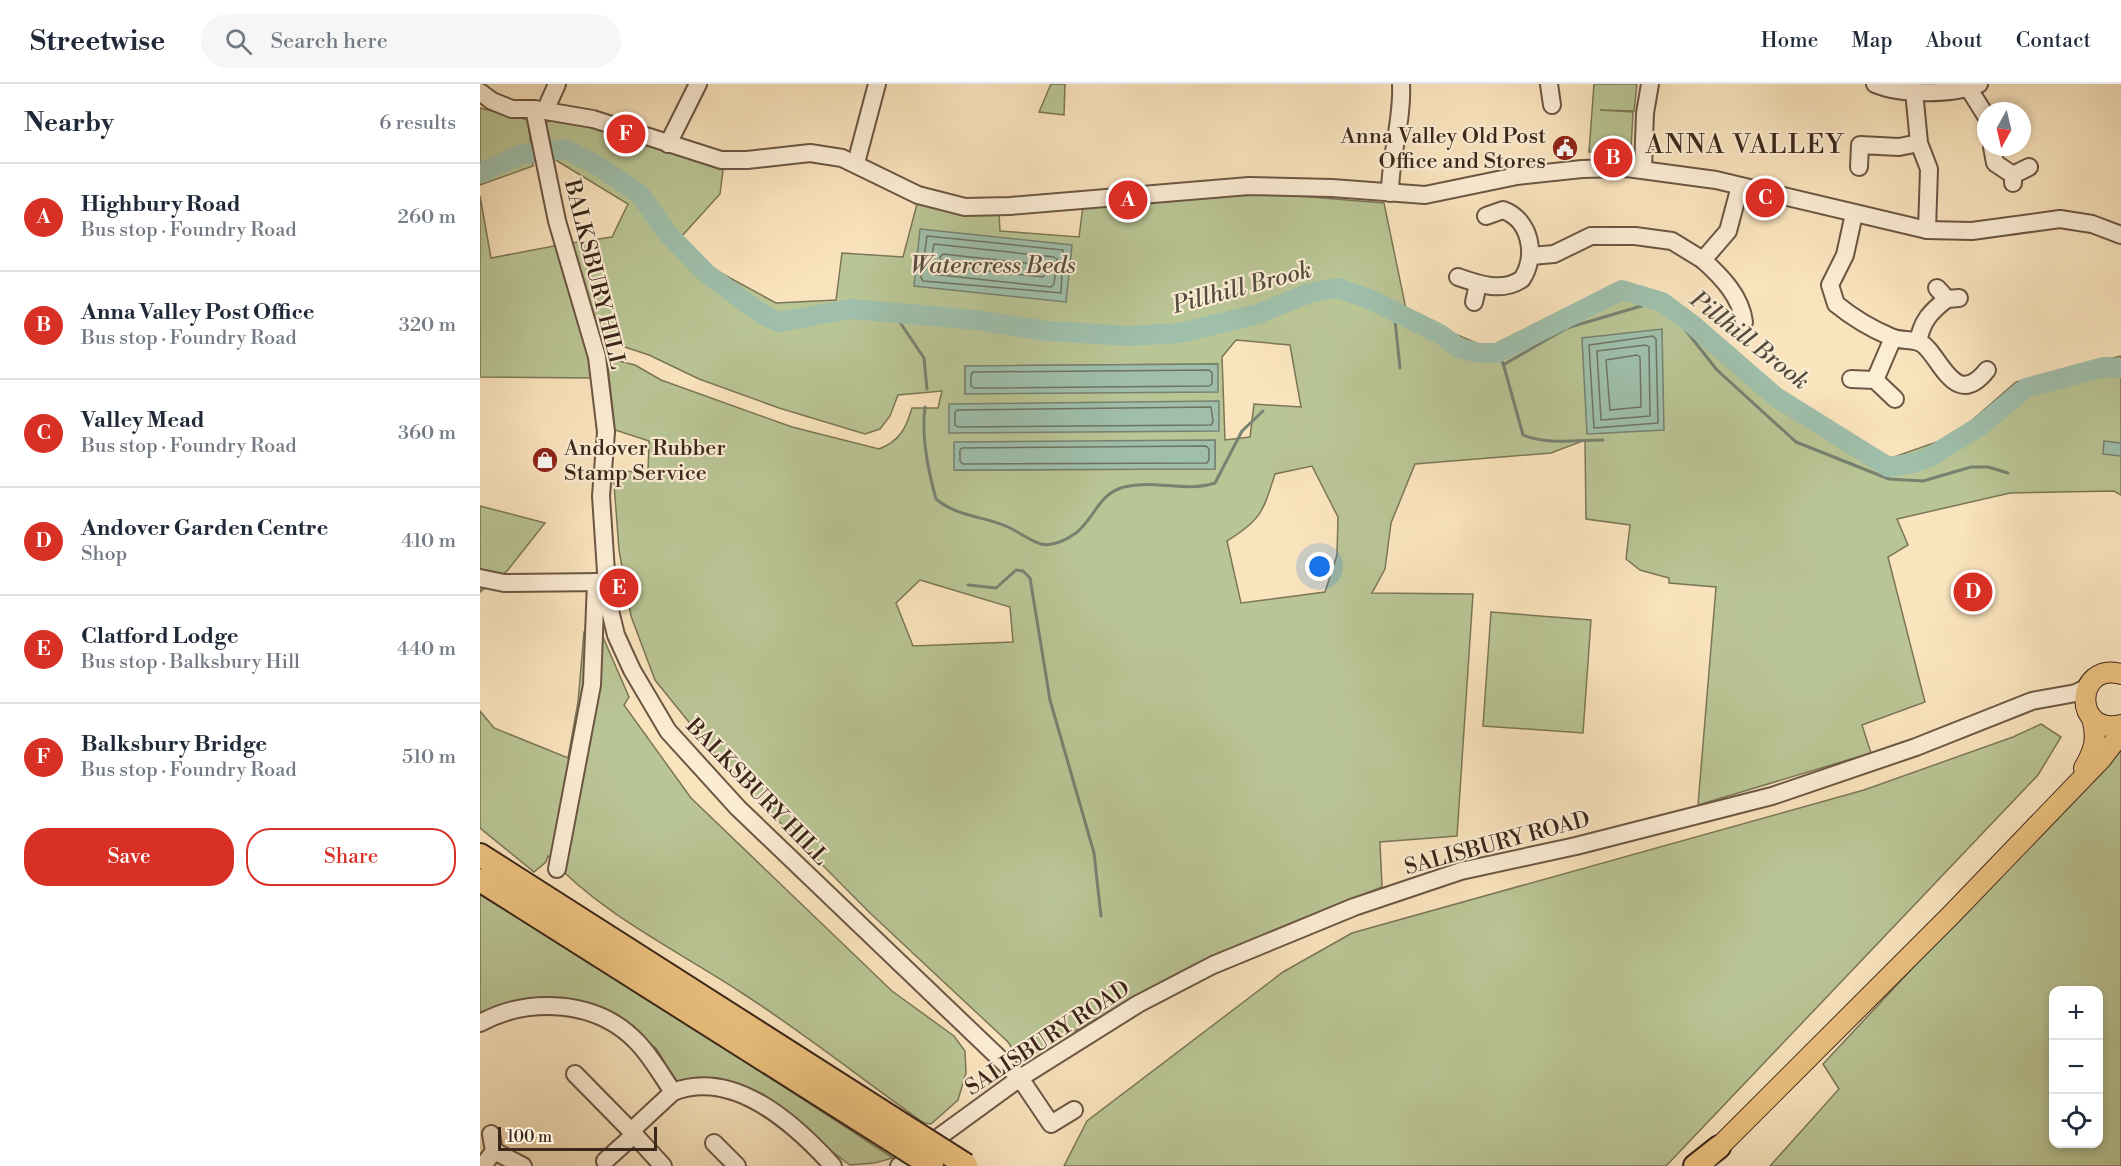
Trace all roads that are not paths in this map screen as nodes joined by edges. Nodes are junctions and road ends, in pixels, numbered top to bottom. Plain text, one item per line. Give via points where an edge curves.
1 (557, 84) edge
2 (698, 84) edge
3 (877, 84) edge
4 (1401, 84) edge
5 (1548, 84) edge
6 (1650, 84) edge
7 (1875, 84) edge
8 (1974, 86) edge
9 (1914, 91) junction
10 (480, 92) edge
11 (1980, 102) edge
12 (1552, 105) dead end
13 (540, 110) junction
14 (1920, 143) junction
15 (668, 144) junction
16 (1994, 156) edge
17 (856, 163) junction
18 (1859, 167) dead end
19 (2030, 167) dead end
20 (1643, 169) junction
21 (1740, 186) junction
22 (1390, 193) junction
23 (1854, 214) junction
24 (1486, 216) dead end
25 (1927, 230) junction
26 (2121, 235) edge
27 (1532, 256) junction
28 (1703, 260) junction
29 (1458, 277) dead end
30 (1478, 284) junction
31 (1948, 295) dead end
32 (1474, 302) dead end
33 (1747, 311) dead end
34 (1893, 338) junction
35 (1918, 342) junction
36 (1987, 370) dead end
37 (1851, 379) dead end
38 (1875, 380) junction
39 (1895, 399) dead end
40 (480, 578) edge
41 (602, 582) junction
42 (2119, 672) edge
43 (2088, 687) junction
44 (2049, 697) junction
45 (2090, 716) junction
46 (2121, 725) edge
47 (2121, 733) edge
48 (2073, 786) junction
49 (480, 855) edge
50 (556, 869) dead end
51 (480, 880) edge
52 (480, 1023) edge
53 (575, 1074) dead end
54 (1020, 1078) junction
55 (673, 1092) junction
56 (1074, 1110) dead end
57 (633, 1132) junction
58 (491, 1134) dead end
59 (714, 1143) dead end
60 (1719, 1147) junction
61 (904, 1148) edge
62 (494, 1151) junction
63 (605, 1161) dead end
64 (483, 1166) edge
65 (523, 1166) edge
66 (663, 1166) edge
67 (736, 1166) edge
68 (833, 1166) edge
69 (932, 1166) edge
70 (966, 1166) edge
71 (1695, 1166) edge
72 (1703, 1166) edge

1 - 13 street
2 - 15 street
3 - 17 street
4 - 22 street
5 - 12 street
6 - 20 street
7 - 9 street
8 - 9 street
8 - 11 street
9 - 14 street
10 - 13 street via 512,109
13 - 15 street via 593,119
13 - 41 street, BALKSBURY HILL via 538,135 557,221 597,357 606,432 601,496
14 - 18 street via 1899,147 1856,142
14 - 25 street via 1929,169
15 - 17 street via 733,161 810,153
16 - 19 street via 1995,163 2013,179
17 - 22 street via 918,195 965,207 1249,186
20 - 21 street
20 - 22 street via 1582,169 1501,178 1425,195
21 - 23 street
21 - 28 street via 1728,231
23 - 25 street
23 - 34 street via 1845,255 1830,292 1845,311
24 - 27 street via 1507,206 1523,227
25 - 26 street via 1972,231 2060,219 2092,224
27 - 28 street via 1554,254 1591,236 1635,236 1672,242
27 - 30 street via 1517,282 1493,287
28 - 33 street
29 - 30 street
30 - 32 street
31 - 35 street via 1923,322
34 - 35 street
34 - 38 street
35 - 36 street via 1932,353 1945,376 1972,389
37 - 38 street
38 - 39 street
40 - 41 street via 504,583
41 - 50 street via 592,685
41 - 54 street, BALKSBURY HILL via 616,635 668,732 763,834
42 - 43 main road via 2101,675
43 - 44 street, SALISBURY ROAD
43 - 45 main road via 2085,695
44 - 45 street via 2073,704
44 - 54 street, SALISBURY ROAD via 1772,796 1461,871 1354,907 1213,965 1138,1004
45 - 46 main road via 2105,726
45 - 48 main road via 2095,747
47 - 48 main road
48 - 60 main road via 1951,915
49 - 61 highway
51 - 61 highway
52 - 55 street via 523,1007 558,1006 592,1013 638,1042
53 - 57 street
54 - 56 street, BALKSBURY HILL via 1051,1124
54 - 61 street, SALISBURY ROAD
55 - 57 street
55 - 68 street via 686,1087 713,1087 759,1102 793,1126
57 - 63 street
57 - 66 street
58 - 62 street
59 - 67 street
60 - 71 highway
60 - 72 highway
61 - 69 highway, bridge
61 - 70 highway, bridge
62 - 64 street
62 - 65 street

